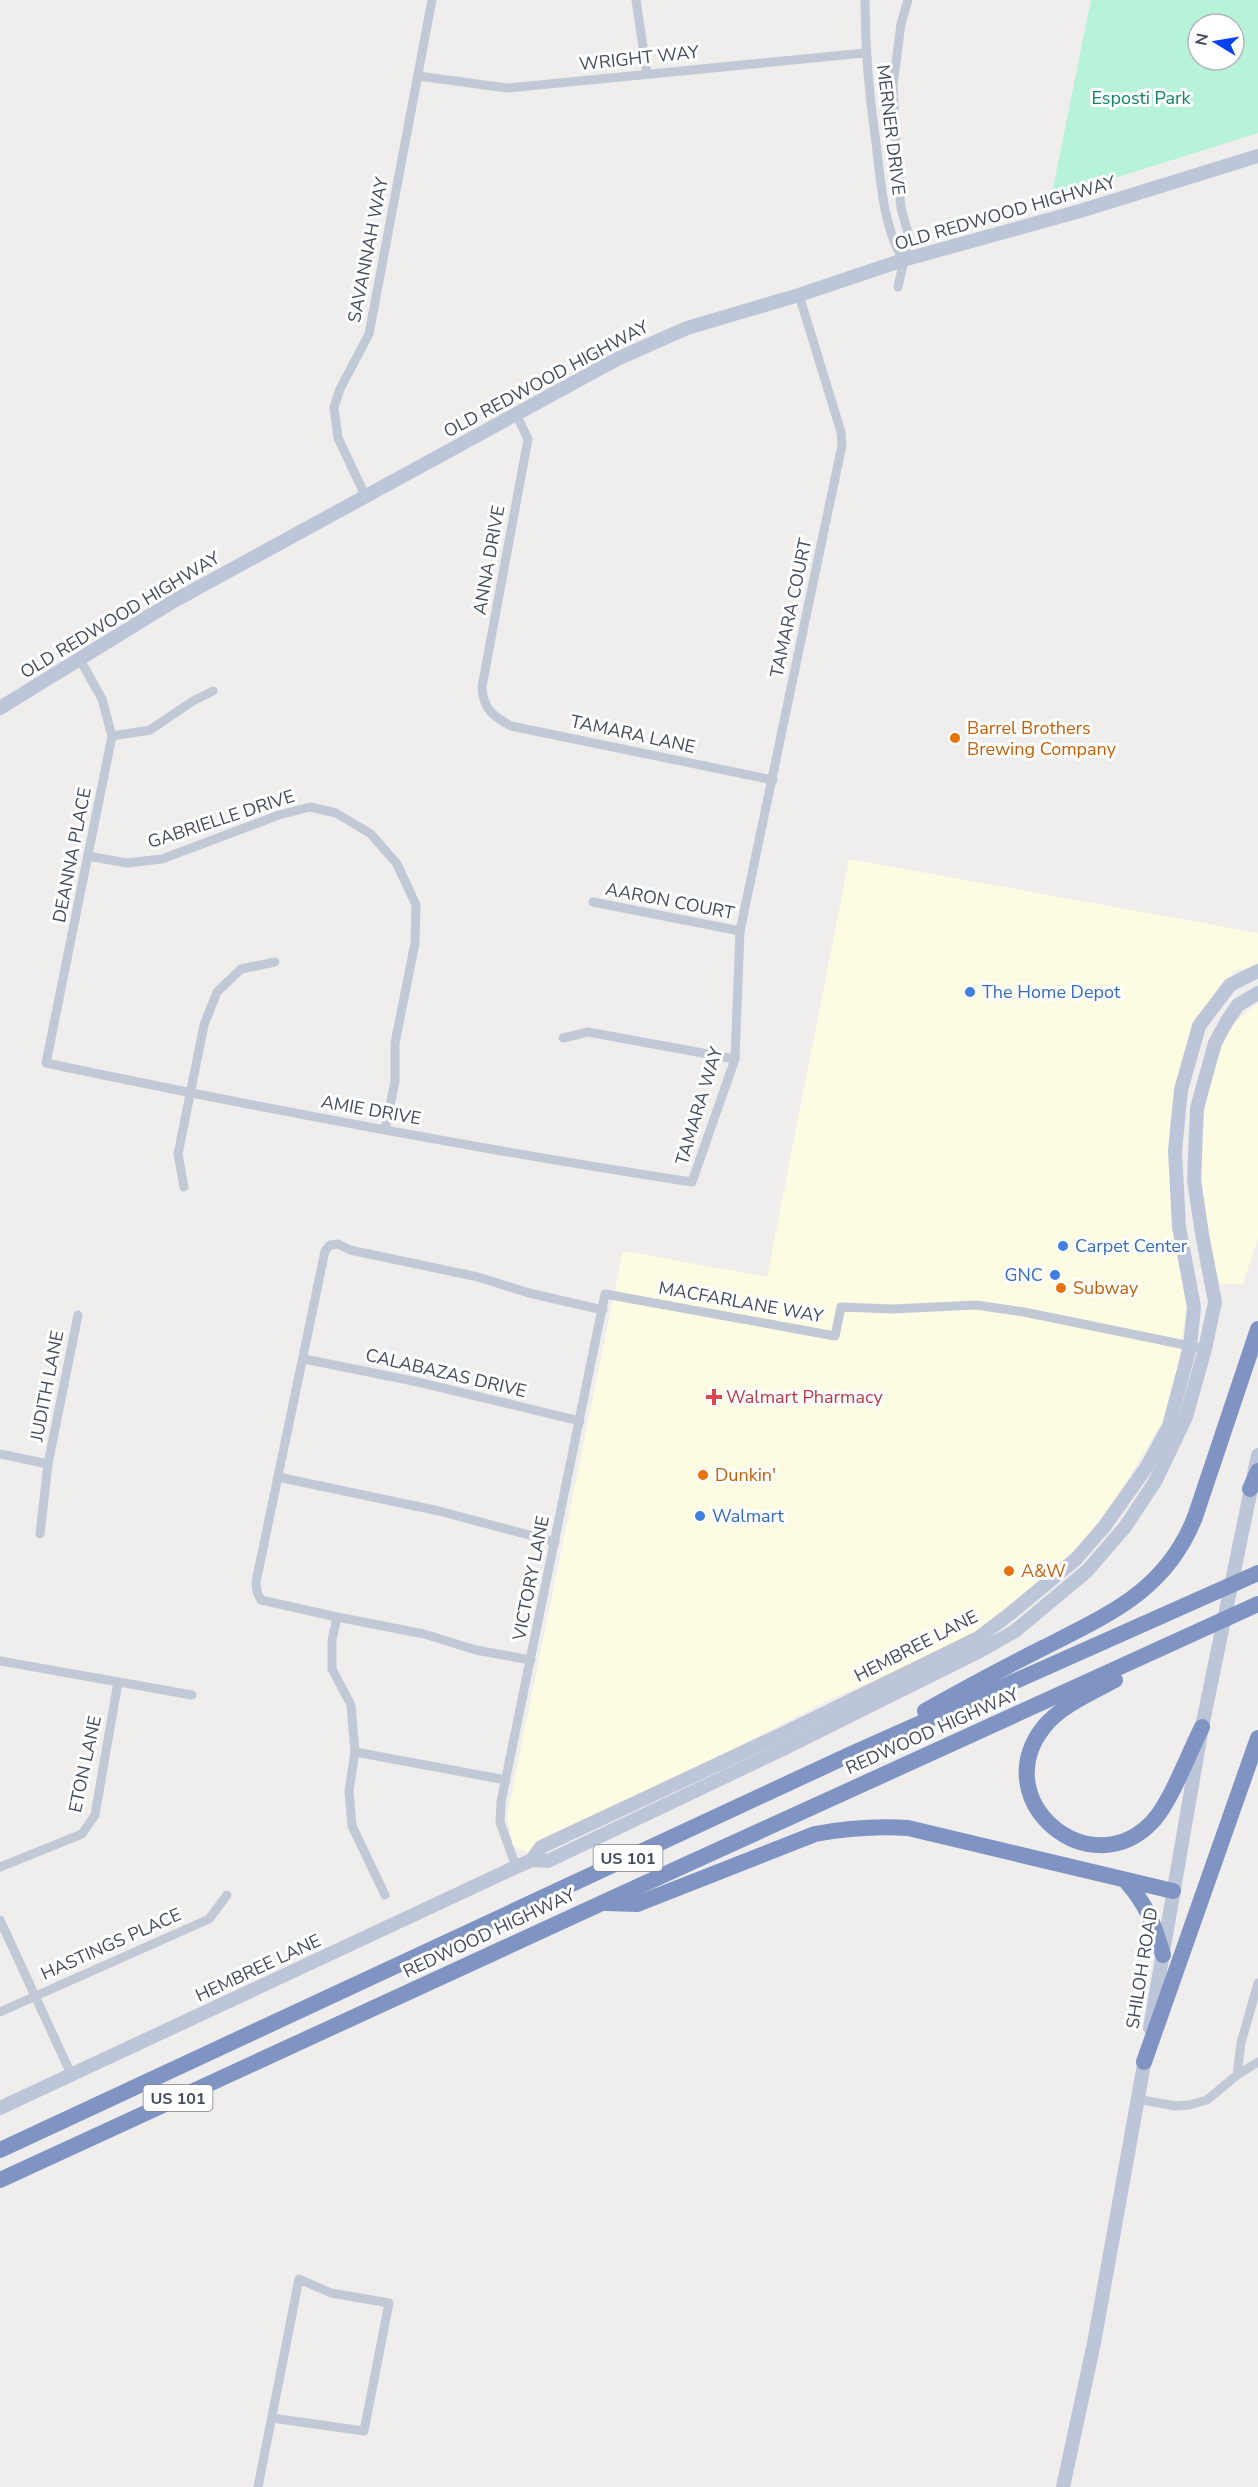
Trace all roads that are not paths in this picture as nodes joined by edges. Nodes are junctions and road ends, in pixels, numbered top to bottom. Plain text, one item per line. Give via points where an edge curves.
1 (432, 0) edge
2 (636, 0) edge
3 (865, 0) edge
4 (908, 0) edge
5 (865, 53) junction
6 (646, 74) junction
7 (418, 76) junction
8 (1258, 156) edge
9 (903, 260) junction
10 (898, 287) dead end
11 (799, 295) junction
12 (516, 414) junction
13 (364, 495) junction
14 (79, 658) junction
15 (213, 691) dead end
16 (0, 708) edge
17 (489, 713) joint
18 (112, 736) junction
19 (773, 780) junction
20 (88, 856) junction
21 (593, 902) dead end
22 (740, 931) junction
23 (275, 962) dead end
24 (1258, 970) edge
25 (1258, 993) edge
26 (563, 1038) dead end
27 (735, 1059) junction
28 (46, 1063) joint
29 (190, 1094) junction
30 (386, 1129) junction
31 (1175, 1151) junction
32 (692, 1182) joint
33 (184, 1187) dead end
34 (1202, 1234) junction
35 (605, 1294) joint
36 (603, 1310) junction
37 (78, 1315) dead end
38 (1258, 1329) edge
39 (1190, 1347) junction
40 (1205, 1349) junction
41 (304, 1359) junction
42 (580, 1422) junction
43 (0, 1454) edge
44 (1258, 1455) edge
45 (48, 1464) junction
46 (1258, 1471) edge
47 (278, 1477) junction
48 (1250, 1489) junction
49 (40, 1534) dead end
50 (555, 1542) junction
51 (1258, 1573) edge
52 (1258, 1604) edge
53 (337, 1617) junction
54 (1185, 1638) junction
55 (531, 1660) junction
56 (0, 1661) edge
57 (118, 1682) junction
58 (192, 1695) dead end
59 (1202, 1726) junction
60 (1258, 1738) edge
61 (355, 1752) junction
62 (849, 1755) junction
63 (506, 1780) junction
64 (532, 1860) junction
65 (516, 1867) junction
66 (0, 1868) edge
67 (1125, 1880) junction
68 (1173, 1891) junction
69 (227, 1895) dead end
70 (385, 1895) dead end
71 (602, 1903) junction
72 (0, 1920) edge
73 (1163, 1955) junction
74 (1258, 1983) edge
75 (36, 1996) junction
76 (0, 2012) edge
77 (1144, 2062) junction
78 (1258, 2062) edge
79 (1237, 2075) junction
80 (72, 2076) junction
81 (1137, 2099) junction
82 (0, 2108) edge
83 (0, 2150) edge
84 (0, 2180) edge
85 (272, 2418) junction
86 (258, 2487) edge
87 (1063, 2487) edge

1 - 7 street, SAVANNAH WAY
2 - 6 street
3 - 5 street, MERNER DRIVE
4 - 9 street, MERNER DRIVE via 893,85 901,208 909,237
5 - 6 street, WRIGHT WAY
5 - 9 street, MERNER DRIVE via 882,195 893,242
6 - 7 street, WRIGHT WAY via 507,88
7 - 13 street, SAVANNAH WAY via 369,334 334,407 338,438
8 - 9 street, OLD REDWOOD HIGHWAY
9 - 10 street, MERNER DRIVE
9 - 11 street, OLD REDWOOD HIGHWAY
11 - 12 street, OLD REDWOOD HIGHWAY via 669,335
11 - 19 street, TAMARA COURT via 842,445
12 - 13 street, OLD REDWOOD HIGHWAY
12 - 17 street, ANNA DRIVE via 528,439 482,687
13 - 14 street, OLD REDWOOD HIGHWAY
14 - 16 street, OLD REDWOOD HIGHWAY
14 - 18 street, DEANNA PLACE via 102,699
15 - 18 street via 150,730
17 - 19 street, TAMARA LANE via 511,726
18 - 20 street, DEANNA PLACE
19 - 22 street, TAMARA COURT
20 - 28 street, DEANNA PLACE
20 - 30 street, GABRIELLE DRIVE via 127,863 162,859 310,807 336,813 371,834 397,864 416,905 415,943 395,1043 394,1082
21 - 22 street, AARON COURT
22 - 27 street, TAMARA WAY
23 - 29 street via 241,969 217,992 204,1025
24 - 31 street, HEMBREE LANE via 1230,985 1199,1026 1181,1090
25 - 34 street, HEMBREE LANE via 1238,1005 1215,1043 1197,1108 1194,1179
26 - 27 street via 588,1032
27 - 32 street, TAMARA WAY
28 - 29 street, AMIE DRIVE
29 - 30 street, AMIE DRIVE
29 - 33 street via 178,1154
30 - 32 street, AMIE DRIVE via 553,1161
31 - 34 street via 1184,1169 1188,1220 1192,1229
31 - 39 street, HEMBREE LANE via 1179,1227 1194,1307
34 - 40 street, HEMBREE LANE via 1215,1302
35 - 36 street, VICTORY LANE
35 - 39 street, MACFARLANE WAY via 835,1336 841,1307 976,1305
36 - 41 street via 478,1277 330,1245 323,1258
36 - 42 street, VICTORY LANE
37 - 45 street, JUDITH LANE
38 - 62 highway via 1187,1536 1167,1566 1144,1590 1117,1610 963,1689
39 - 40 street, MACFARLANE WAY
39 - 64 street, HEMBREE LANE via 1169,1426 1146,1468 1076,1559 1011,1613 978,1638 541,1847
40 - 64 street, HEMBREE LANE via 1186,1417 1150,1490 1087,1571 1015,1631 804,1739 548,1861
41 - 42 street, CALABAZAS DRIVE
41 - 47 street
42 - 50 street, VICTORY LANE
43 - 45 street
44 - 48 street, SHILOH ROAD
45 - 49 street, JUDITH LANE
46 - 48 highway
47 - 50 street via 439,1511
47 - 53 street via 257,1592 261,1600
48 - 59 street, SHILOH ROAD
50 - 55 street, VICTORY LANE
51 - 62 highway, REDWOOD HIGHWAY / US 101
52 - 54 highway, REDWOOD HIGHWAY / US 101
53 - 55 street
53 - 61 street via 332,1669 351,1705
54 - 59 highway via 1044,1726 1031,1748 1030,1797 1044,1820 1068,1838 1101,1845 1128,1839 1155,1819
54 - 71 highway, REDWOOD HIGHWAY / US 101
55 - 63 street, VICTORY LANE
56 - 57 street
57 - 58 street
57 - 66 street, ETON LANE via 95,1815 82,1834
59 - 68 street, SHILOH ROAD
60 - 77 highway
61 - 63 street
61 - 70 street via 349,1791 352,1826
62 - 83 highway, REDWOOD HIGHWAY / US 101
63 - 65 street, VICTORY LANE via 500,1822
64 - 65 street, HEMBREE LANE
65 - 80 street, HEMBREE LANE
67 - 68 highway
67 - 71 highway via 908,1828 876,1826 815,1834 637,1904
67 - 73 highway via 1153,1920
68 - 73 street, SHILOH ROAD
69 - 75 street, HASTINGS PLACE via 209,1919
71 - 84 highway, REDWOOD HIGHWAY / US 101
72 - 75 street
73 - 77 street, SHILOH ROAD
74 - 79 street
75 - 76 street, HASTINGS PLACE
75 - 80 street
77 - 81 street, SHILOH ROAD
78 - 79 street
79 - 81 street via 1207,2100 1189,2105
80 - 82 street, HEMBREE LANE
81 - 87 street, SHILOH ROAD via 1092,2353
85 - 85 street via 299,2280 331,2293 389,2303 364,2431
85 - 86 street

